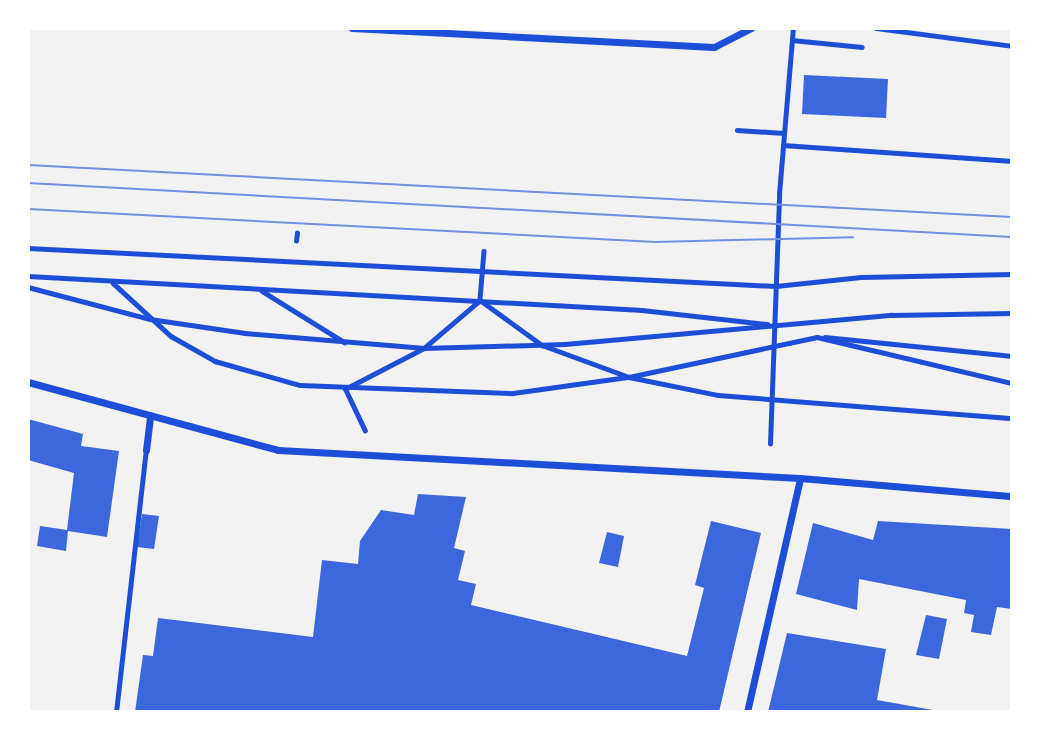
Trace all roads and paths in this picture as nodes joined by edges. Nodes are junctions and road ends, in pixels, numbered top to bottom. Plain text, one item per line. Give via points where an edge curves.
1 (352, 28) edge
2 (751, 28) edge
3 (793, 28) edge
4 (876, 28) edge
5 (481, 32) edge
6 (792, 40) junction
7 (841, 45) dead end
8 (1012, 46) edge
9 (737, 130) dead end
10 (784, 133) junction
11 (783, 145) junction
12 (1012, 161) edge
13 (297, 233) dead end
14 (296, 241) dead end
15 (28, 248) edge
16 (484, 251) dead end
17 (482, 271) junction
18 (1012, 274) edge
19 (28, 276) edge
20 (113, 283) junction
21 (776, 286) junction
22 (28, 287) edge
23 (262, 291) junction
24 (480, 300) junction
25 (1012, 313) edge
26 (150, 319) junction
27 (775, 326) junction
28 (817, 337) junction
29 (345, 342) junction
30 (542, 345) junction
31 (774, 347) junction
32 (424, 348) junction
33 (1012, 356) edge
34 (629, 377) junction
35 (28, 382) edge
36 (1012, 383) edge
37 (345, 389) junction
38 (772, 398) junction
39 (150, 415) junction
40 (1012, 418) edge
41 (770, 444) dead end
42 (146, 450) joint
43 (376, 454) junction
44 (800, 478) junction
45 (1012, 496) edge
46 (116, 712) edge
47 (747, 712) edge

1 - 5 street
2 - 5 street via 714,47
3 - 6 path
4 - 8 lane
6 - 7 path
6 - 10 path
9 - 10 path
10 - 11 path
11 - 12 path
11 - 21 path
13 - 14 path
15 - 17 path
16 - 17 path
17 - 21 path
17 - 24 path
18 - 21 path via 860,277
19 - 20 path
20 - 23 path
20 - 26 path
21 - 27 path
22 - 26 path
23 - 24 path
23 - 29 path
24 - 27 path via 642,310
24 - 30 path
24 - 32 path
25 - 27 path via 892,316
26 - 29 path
26 - 37 path via 215,361 246,373
27 - 30 path
27 - 31 path
28 - 31 path
28 - 33 path
28 - 36 path
29 - 32 path
30 - 32 path
30 - 34 path
31 - 34 path
31 - 38 path
32 - 37 path
34 - 37 path via 513,393
34 - 38 path via 677,389
35 - 39 street
37 - 43 path
38 - 40 path
38 - 41 path
39 - 42 street
39 - 43 street via 278,450
42 - 46 lane
43 - 44 street
44 - 45 street
44 - 47 street

